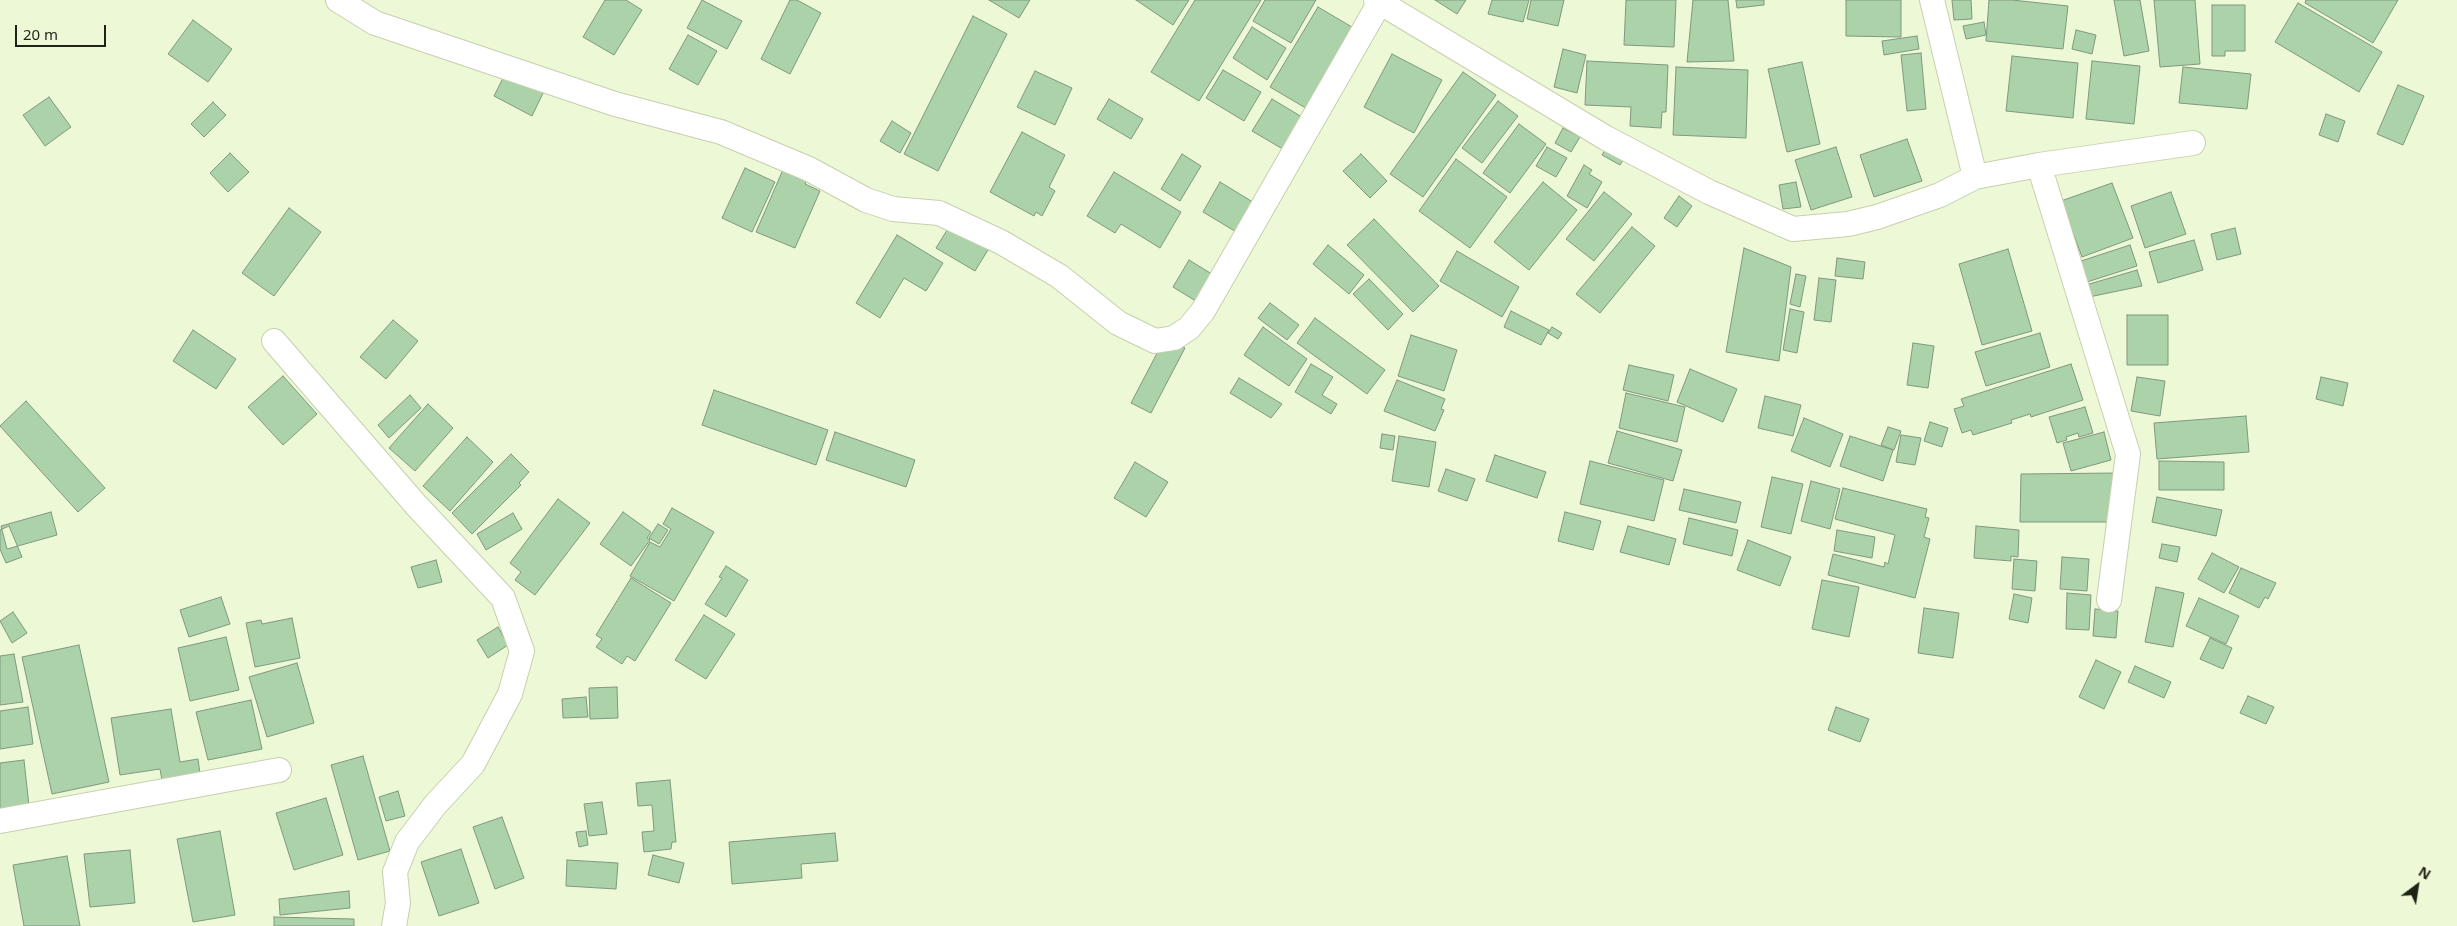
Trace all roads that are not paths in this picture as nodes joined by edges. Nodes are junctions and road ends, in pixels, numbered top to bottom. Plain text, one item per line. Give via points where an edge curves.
1 (338, 0) edge
2 (1932, 0) edge
3 (1378, 1) edge
4 (2193, 143) dead end
5 (2039, 165) junction
6 (1975, 178) junction
7 (274, 341) dead end
8 (2109, 600) dead end
9 (279, 770) dead end
10 (0, 821) edge
11 (394, 926) edge

1 - 3 street via 374,24 615,104 721,132 809,169 866,200 894,209 939,213 1001,242 1060,276 1118,323 1155,341 1174,338 1189,328 1203,311
2 - 6 street
3 - 6 street via 1606,138 1710,192 1794,229 1848,224 1876,217 1940,195
4 - 5 street
5 - 6 street
5 - 8 street via 2128,454
7 - 11 street via 416,505 503,598 522,651 510,694 473,764 435,805 407,842 395,872 398,903
9 - 10 street

